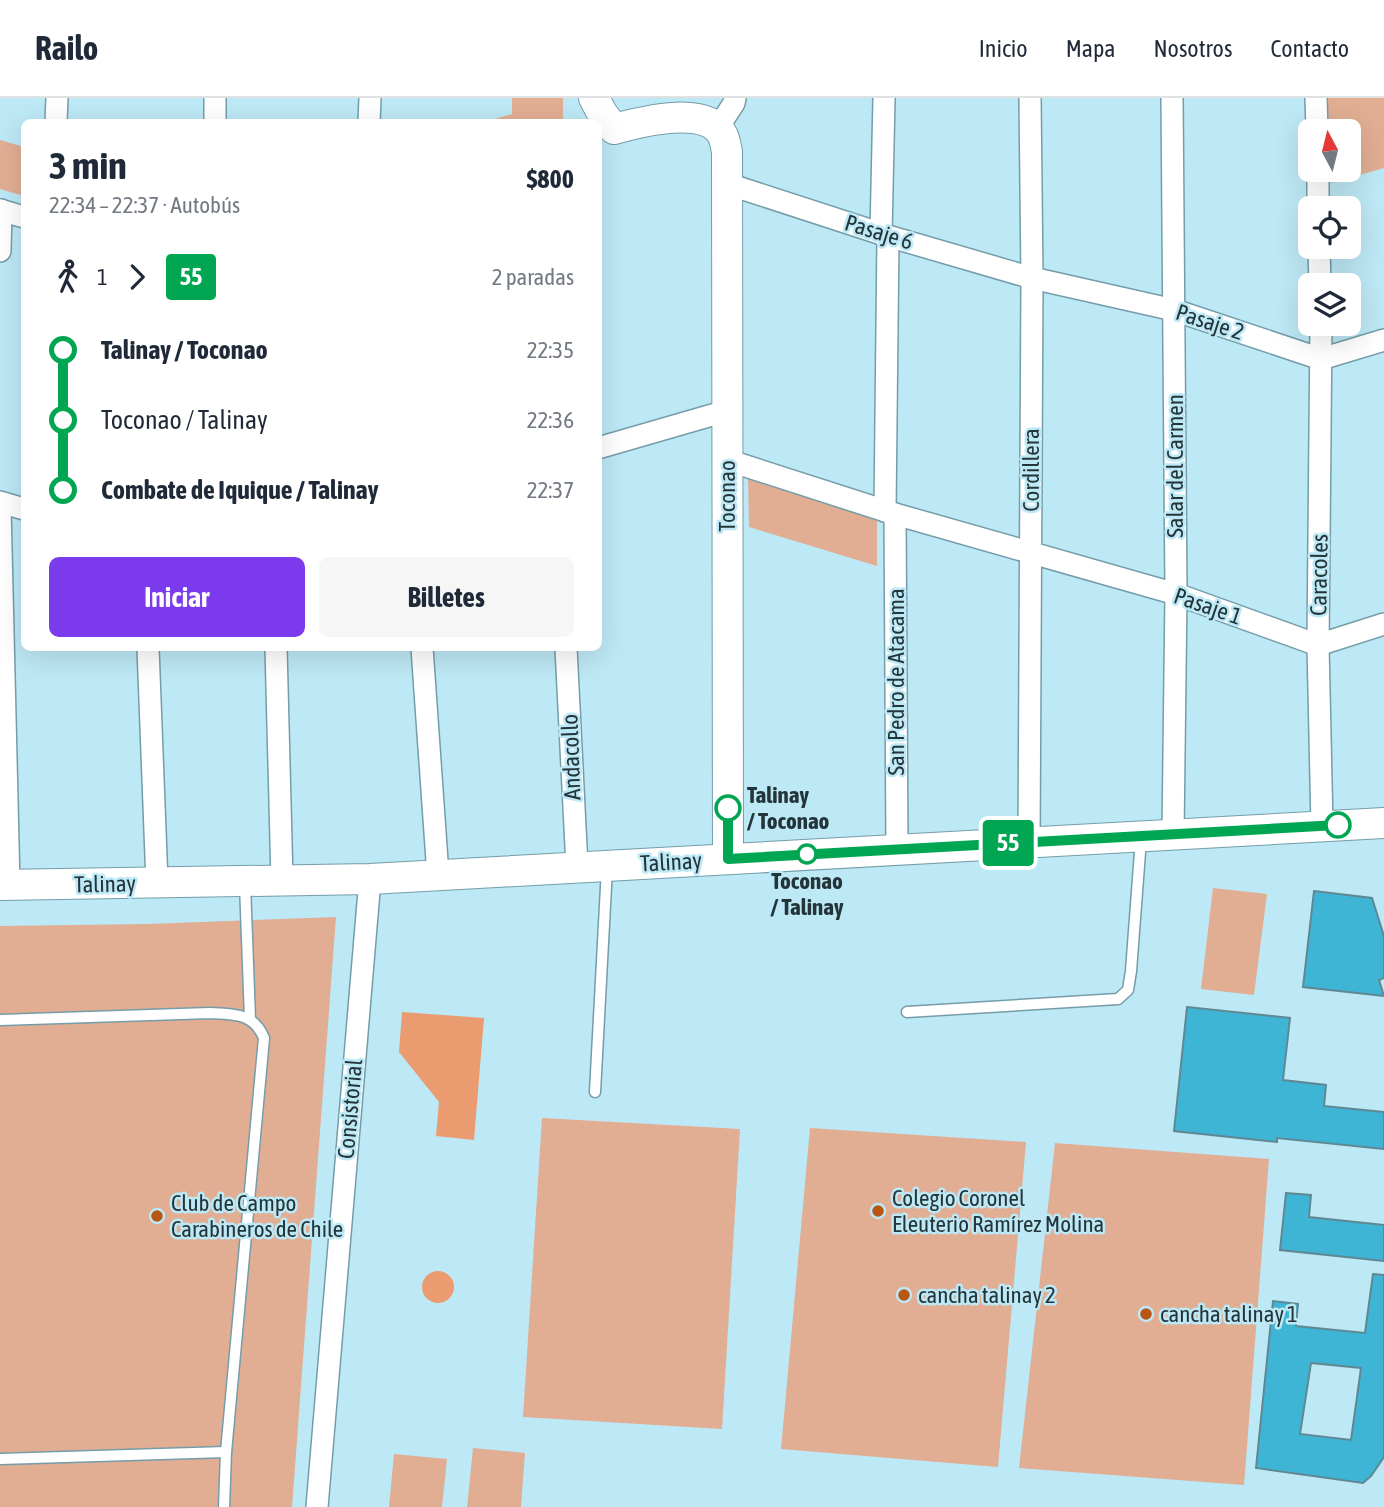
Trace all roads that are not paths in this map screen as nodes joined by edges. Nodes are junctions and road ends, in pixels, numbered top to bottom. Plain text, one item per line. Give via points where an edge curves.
1 (57, 98) edge
2 (215, 98) edge
3 (370, 98) edge
4 (594, 98) edge
5 (735, 98) edge
6 (884, 98) edge
7 (1030, 98) edge
8 (1172, 98) edge
9 (1316, 98) edge
10 (57, 119) edge
11 (215, 119) edge
12 (369, 119) edge
13 (601, 119) edge
14 (1317, 119) edge
15 (720, 132) junction
16 (606, 134) edge
17 (728, 184) junction
18 (0, 210) edge
19 (21, 216) edge
20 (885, 235) junction
21 (0, 251) edge
22 (1032, 278) junction
23 (1174, 310) junction
24 (1321, 336) edge
25 (1384, 340) edge
26 (1321, 359) junction
27 (726, 411) junction
28 (602, 447) edge
29 (727, 460) junction
30 (0, 504) edge
31 (21, 508) edge
32 (890, 512) junction
33 (1031, 553) junction
34 (1176, 594) junction
35 (1384, 624) edge
36 (1318, 645) junction
37 (148, 651) edge
38 (276, 651) edge
39 (422, 651) edge
40 (566, 651) edge
41 (1384, 822) edge
42 (1322, 826) junction
43 (1173, 834) junction
44 (1138, 836) junction
45 (1029, 842) junction
46 (897, 849) junction
47 (728, 859) junction
48 (607, 866) junction
49 (577, 867) junction
50 (438, 875) junction
51 (370, 879) junction
52 (282, 880) junction
53 (245, 881) junction
54 (158, 883) junction
55 (4, 885) edge
56 (907, 1012) dead end
57 (250, 1019) junction
58 (0, 1020) edge
59 (595, 1092) dead end
60 (226, 1452) junction
61 (0, 1459) edge
62 (224, 1507) edge
63 (317, 1507) edge

1 - 10 street
2 - 11 street
3 - 12 street
4 - 13 street
5 - 15 street
6 - 20 street, San Pedro de Atacama
7 - 22 street, Cordillera
8 - 23 street, Salar del Carmen
9 - 14 street
15 - 16 street via 713,124 681,117
15 - 17 street, Toconao via 727,152
17 - 20 street, Pasaje 6
17 - 27 street, Toconao
18 - 19 street
18 - 21 street
20 - 22 street, Pasaje 6
20 - 32 street, San Pedro de Atacama
22 - 23 street, Pasaje 2
22 - 33 street, Cordillera
23 - 26 street, Pasaje 2
23 - 34 street, Salar del Carmen
24 - 26 street, Caracoles
25 - 26 street
26 - 36 street, Caracoles
27 - 28 street
27 - 29 street, Toconao
29 - 32 street, Pasaje 1
29 - 47 street, Toconao
30 - 31 street
30 - 55 street
32 - 33 street, Pasaje 1
32 - 46 street, San Pedro de Atacama
33 - 34 street, Pasaje 1
33 - 45 street, Cordillera
34 - 36 street, Pasaje 1
34 - 43 street, Salar del Carmen
35 - 36 street
36 - 42 street, Caracoles
37 - 54 street
38 - 52 street
39 - 50 street
40 - 49 street, Andacollo
41 - 42 street, Talinay
42 - 43 street, Talinay
43 - 44 street, Talinay
44 - 45 street, Talinay
44 - 56 lane via 1131,971 1128,990 1118,999
45 - 46 street, Talinay
46 - 47 street, Talinay
47 - 48 street, Talinay
48 - 49 street, Talinay
48 - 59 lane
49 - 50 street, Talinay
50 - 51 street, Talinay
51 - 52 street, Talinay
51 - 63 street, Consistorial
52 - 53 street, Talinay
53 - 54 street, Talinay
53 - 57 lane
54 - 55 street, Talinay
57 - 58 lane via 210,1013
57 - 60 lane via 264,1038
60 - 61 lane
60 - 62 lane

